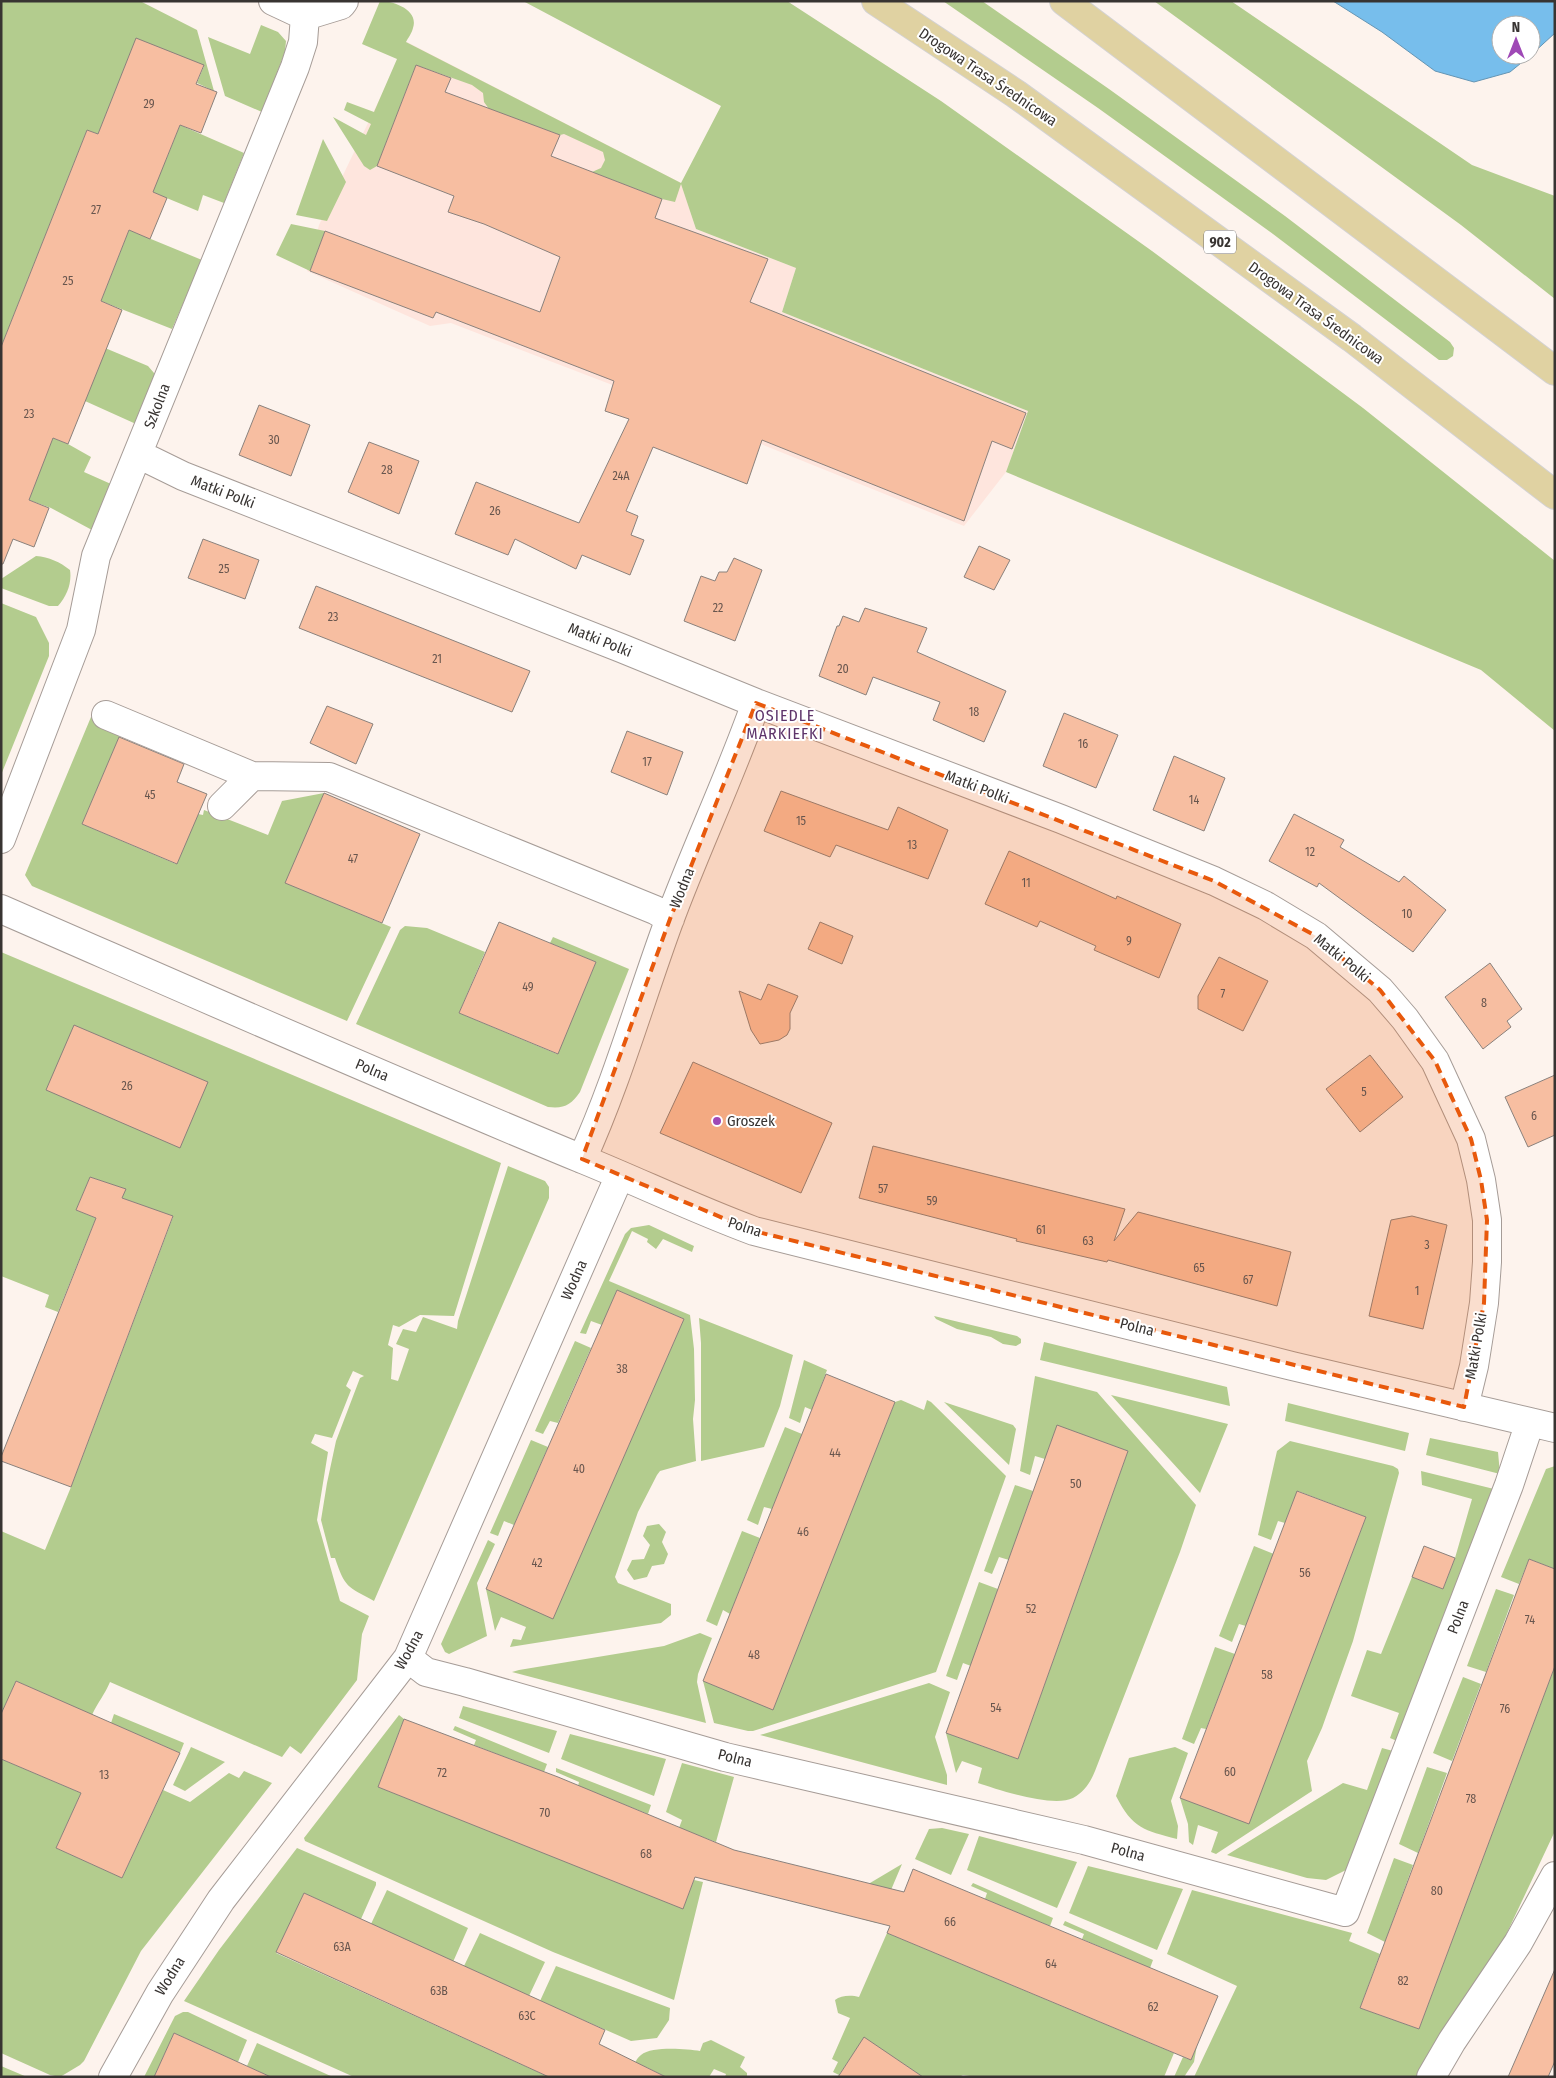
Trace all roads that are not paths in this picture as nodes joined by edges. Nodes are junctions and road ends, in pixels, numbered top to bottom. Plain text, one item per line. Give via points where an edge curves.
1 (273, 1) edge
2 (344, 1) edge
3 (876, 1) edge
4 (1064, 1) edge
5 (304, 16) junction
6 (1555, 371) edge
7 (138, 454) junction
8 (1555, 495) edge
9 (756, 703) junction
10 (106, 715) dead end
11 (252, 776) junction
12 (222, 806) dead end
13 (1, 839) edge
14 (1, 910) edge
15 (670, 919) junction
16 (582, 1159) junction
17 (620, 1175) junction
18 (1464, 1407) junction
19 (1542, 1425) edge
20 (408, 1658) junction
21 (1555, 1876) edge
22 (114, 2077) edge
23 (1431, 2077) edge

1 - 5 street
2 - 5 street via 341,5
3 - 8 main road, Drogowa Trasa Średnicowa / 902 via 1016,94 1336,326
4 - 6 main road
5 - 7 street, Szkolna via 303,42 295,67
7 - 9 street, Matki Polki via 182,476
7 - 13 street, Szkolna via 96,556 81,630
9 - 15 street, Wodna
9 - 18 street, Matki Polki via 1214,880 1316,936 1380,990 1435,1061 1471,1139 1481,1180 1487,1220 1486,1278 1474,1366
10 - 11 street
11 - 12 street
11 - 15 street via 329,777 655,910
14 - 16 street, Polna
15 - 16 street, Wodna via 597,1126
16 - 17 street, Polna
17 - 18 street, Polna via 754,1231
17 - 20 street, Wodna
18 - 19 street, Polna
19 - 20 street, Polna via 1509,1485 1345,1912 1084,1840 725,1757 426,1672
20 - 22 street, Wodna via 216,1907 160,1993
21 - 23 street via 1518,1943

